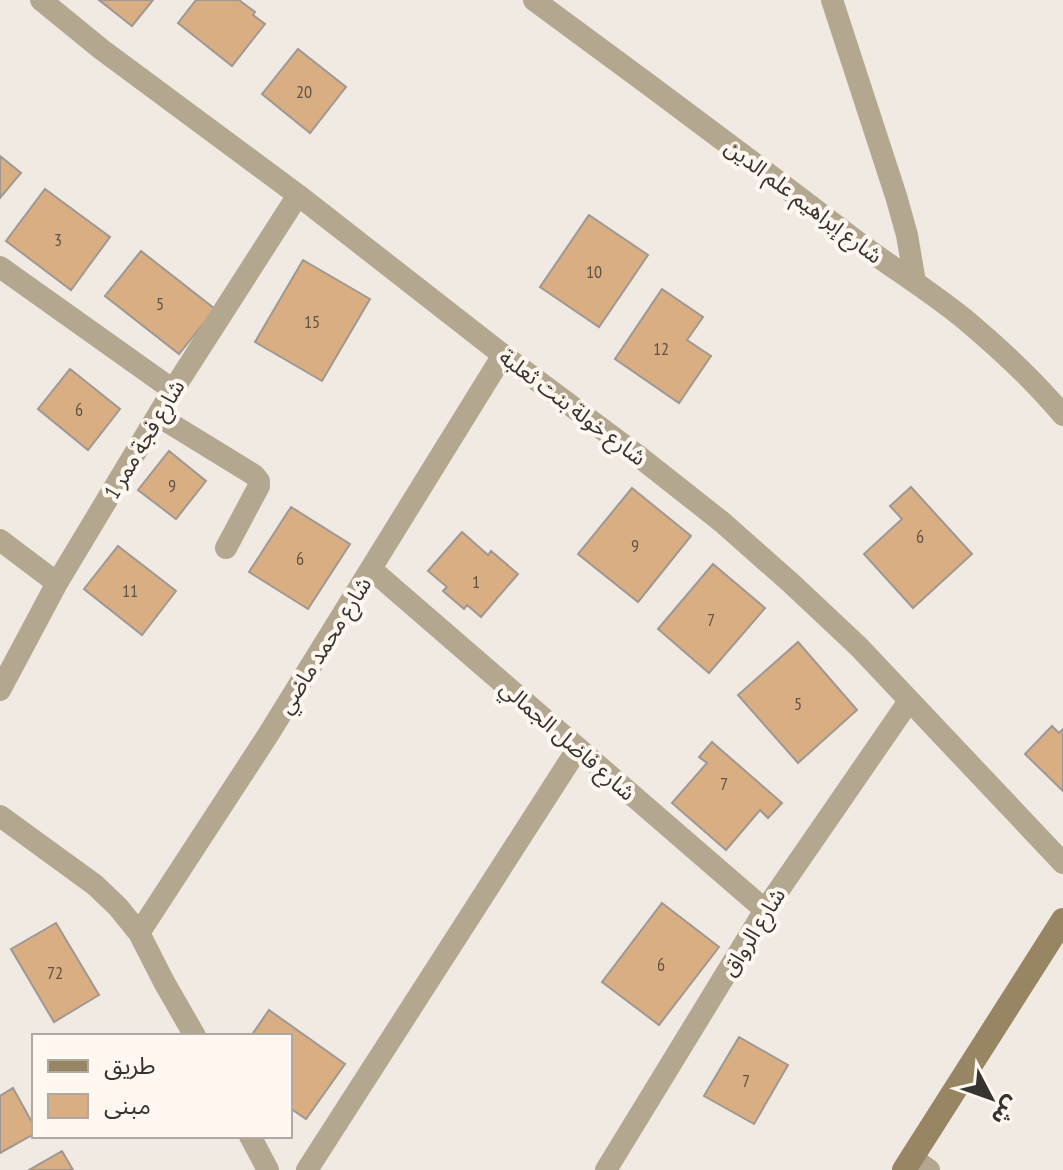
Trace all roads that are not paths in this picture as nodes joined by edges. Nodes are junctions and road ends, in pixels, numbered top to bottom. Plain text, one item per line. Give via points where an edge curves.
1 (41, 0) edge
2 (534, 0) edge
3 (832, 0) edge
4 (298, 195) junction
5 (0, 267) edge
6 (915, 282) junction
7 (503, 355) junction
8 (173, 390) junction
9 (1063, 415) edge
10 (158, 416) junction
11 (0, 540) edge
12 (226, 548) dead end
13 (371, 569) junction
14 (57, 583) junction
15 (0, 690) edge
16 (909, 701) junction
17 (578, 748) junction
18 (0, 816) edge
19 (1063, 863) edge
20 (765, 910) junction
21 (1063, 920) edge
22 (139, 933) junction
23 (194, 1034) edge
24 (251, 1138) edge
25 (915, 1166) edge
26 (268, 1170) edge
27 (307, 1170) edge
28 (606, 1170) edge

1 - 4 street, شارع خولة بنت ثعلبة
2 - 6 street, شارع إبراهيم علم الدين
3 - 6 street via 900,209
4 - 7 street, شارع خولة بنت ثعلبة
4 - 8 street, شارع فجة ممر 1
5 - 8 street
6 - 9 street, شارع إبراهيم علم الدين via 968,322
7 - 13 street, شارع محمد ماضي
7 - 16 street, شارع خولة بنت ثعلبة via 722,522 859,647
8 - 10 street, شارع فجة ممر 1
10 - 12 street via 259,481
10 - 14 street, شارع فجة ممر 1
11 - 14 street
13 - 17 street, شارع فاضل الجمالي
13 - 22 street, شارع محمد ماضي
14 - 15 street, شارع فجة ممر 1
16 - 19 street, شارع خولة بنت ثعلبة
16 - 20 street, شارع الرواق
17 - 20 street, شارع فاضل الجمالي
17 - 27 street
18 - 22 street via 95,885
20 - 28 street, شارع الرواق
21 - 25 street
22 - 23 street
24 - 26 street

